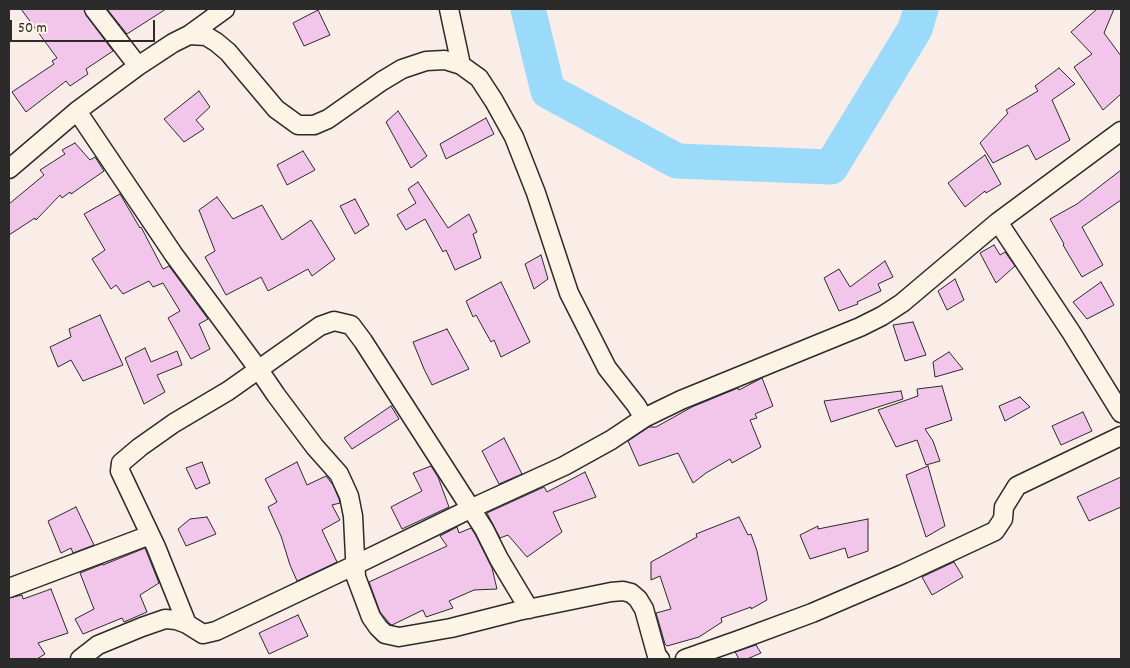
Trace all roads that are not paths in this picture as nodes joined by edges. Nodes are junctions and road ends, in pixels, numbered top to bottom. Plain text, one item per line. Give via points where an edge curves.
1 (94, 9) edge
2 (225, 9) edge
3 (449, 9) edge
4 (189, 35) junction
5 (461, 65) junction
6 (138, 66) junction
7 (77, 110) junction
8 (1121, 131) edge
9 (9, 169) edge
10 (998, 222) junction
11 (259, 370) junction
12 (1121, 413) edge
13 (644, 418) junction
14 (1121, 436) edge
15 (470, 509) junction
16 (150, 535) junction
17 (355, 566) junction
18 (9, 588) edge
19 (528, 609) junction
20 (187, 624) junction
21 (80, 659) edge
22 (660, 659) edge
23 (685, 659) edge

1 - 6 street
2 - 4 street
3 - 5 street
4 - 5 street via 206,36 216,42 276,109 298,125 314,125 328,119 382,81 426,60 445,60
4 - 6 street
5 - 13 street via 479,78 514,137 569,293 608,368
6 - 7 street
7 - 9 street
7 - 11 street via 174,255
8 - 10 street
10 - 12 street
10 - 13 street via 882,316
11 - 15 street via 320,326 334,321 351,325
11 - 16 street via 174,423 121,463 120,471
11 - 17 street via 344,484 353,516
13 - 15 street via 564,466
14 - 23 street via 1017,486 995,531 812,613
15 - 17 street
15 - 19 street
16 - 18 street
16 - 20 street
17 - 19 street via 371,617 385,634 399,637 451,628
17 - 20 street via 216,631 203,634
19 - 22 street via 611,592 631,593 644,610
20 - 21 street via 165,619 98,645

